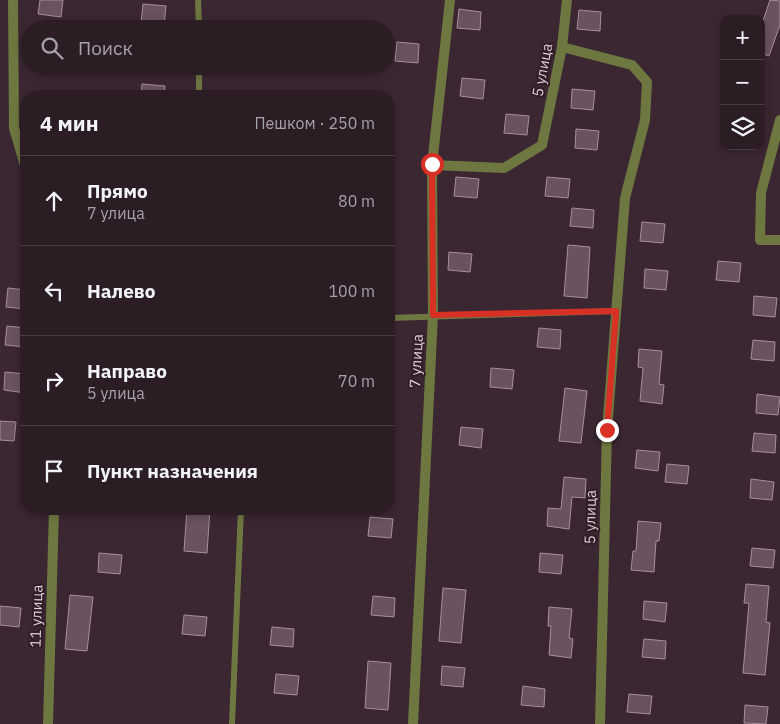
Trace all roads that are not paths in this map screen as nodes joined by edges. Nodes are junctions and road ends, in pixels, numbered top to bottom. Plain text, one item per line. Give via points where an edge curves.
1 (13, 0) edge
2 (198, 0) edge
3 (450, 0) edge
4 (567, 0) edge
5 (198, 20) edge
6 (562, 47) junction
7 (199, 75) edge
8 (200, 90) edge
9 (780, 120) edge
10 (20, 148) edge
11 (432, 164) junction
12 (780, 240) edge
13 (616, 311) junction
14 (433, 315) junction
15 (395, 318) edge
16 (54, 515) edge
17 (241, 515) edge
18 (48, 724) edge
19 (232, 724) edge
20 (413, 724) edge
21 (600, 724) edge

1 - 10 street via 14,128
2 - 5 lane
3 - 11 street, 7 улица
4 - 6 street, 5 улица
6 - 11 street, 5 улица via 542,145 504,168
6 - 13 street, 5 улица via 632,65 647,82 645,120 625,198
7 - 8 lane
9 - 12 street via 761,193 760,240
11 - 14 street, 7 улица
13 - 14 lane
13 - 21 street, 5 улица via 607,430
14 - 15 lane
14 - 20 street, 7 улица
16 - 18 street, 11 улица
17 - 19 lane

